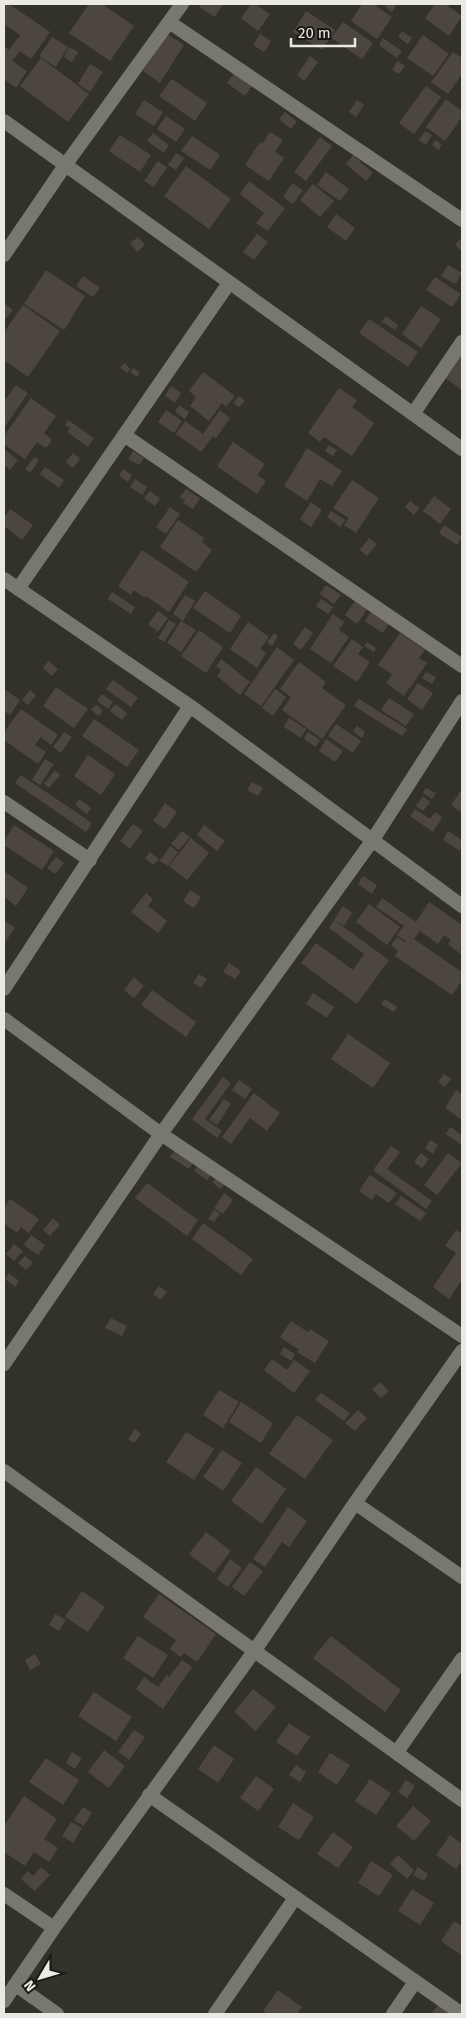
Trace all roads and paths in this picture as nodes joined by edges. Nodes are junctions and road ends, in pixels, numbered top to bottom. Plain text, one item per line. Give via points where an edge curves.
1 (182, 4) edge
2 (169, 22) junction
3 (4, 121) edge
4 (66, 164) junction
5 (462, 220) edge
6 (4, 255) edge
7 (229, 283) junction
8 (462, 342) edge
9 (413, 414) junction
10 (124, 435) junction
11 (462, 449) edge
12 (4, 579) edge
13 (18, 589) junction
14 (462, 666) edge
15 (462, 701) edge
16 (190, 706) junction
17 (4, 802) edge
18 (372, 841) junction
19 (90, 860) junction
20 (462, 906) edge
21 (4, 989) edge
22 (4, 1019) edge
23 (161, 1134) junction
24 (462, 1336) edge
25 (460, 1360) edge
26 (4, 1364) edge
27 (4, 1471) edge
28 (355, 1502) junction
29 (462, 1577) edge
30 (255, 1650) junction
31 (462, 1659) edge
32 (397, 1752) junction
33 (150, 1795) junction
34 (462, 1800) edge
35 (4, 1894) edge
36 (295, 1898) junction
37 (54, 1928) junction
38 (416, 1982) junction
39 (16, 1985) junction
40 (4, 2002) edge
41 (57, 2014) edge
42 (215, 2014) edge
43 (393, 2014) edge
44 (462, 2014) edge

1 - 2 street
2 - 4 street
2 - 5 street
3 - 4 street
4 - 6 street
4 - 7 street
7 - 9 street
7 - 10 street
8 - 9 street
9 - 11 street
10 - 13 street
10 - 14 street
12 - 13 street
13 - 16 street
15 - 18 street
16 - 18 street
16 - 19 street
17 - 19 street
18 - 20 street
18 - 23 street
19 - 21 street
22 - 23 street
23 - 24 street
23 - 26 street
25 - 28 street
27 - 30 street
28 - 29 street
28 - 30 street
30 - 32 street
30 - 33 street
31 - 32 street
32 - 34 street
33 - 36 street
33 - 37 street
35 - 37 street
36 - 38 street
36 - 42 street
37 - 39 street
38 - 43 street
38 - 44 street
39 - 40 street
39 - 41 street

